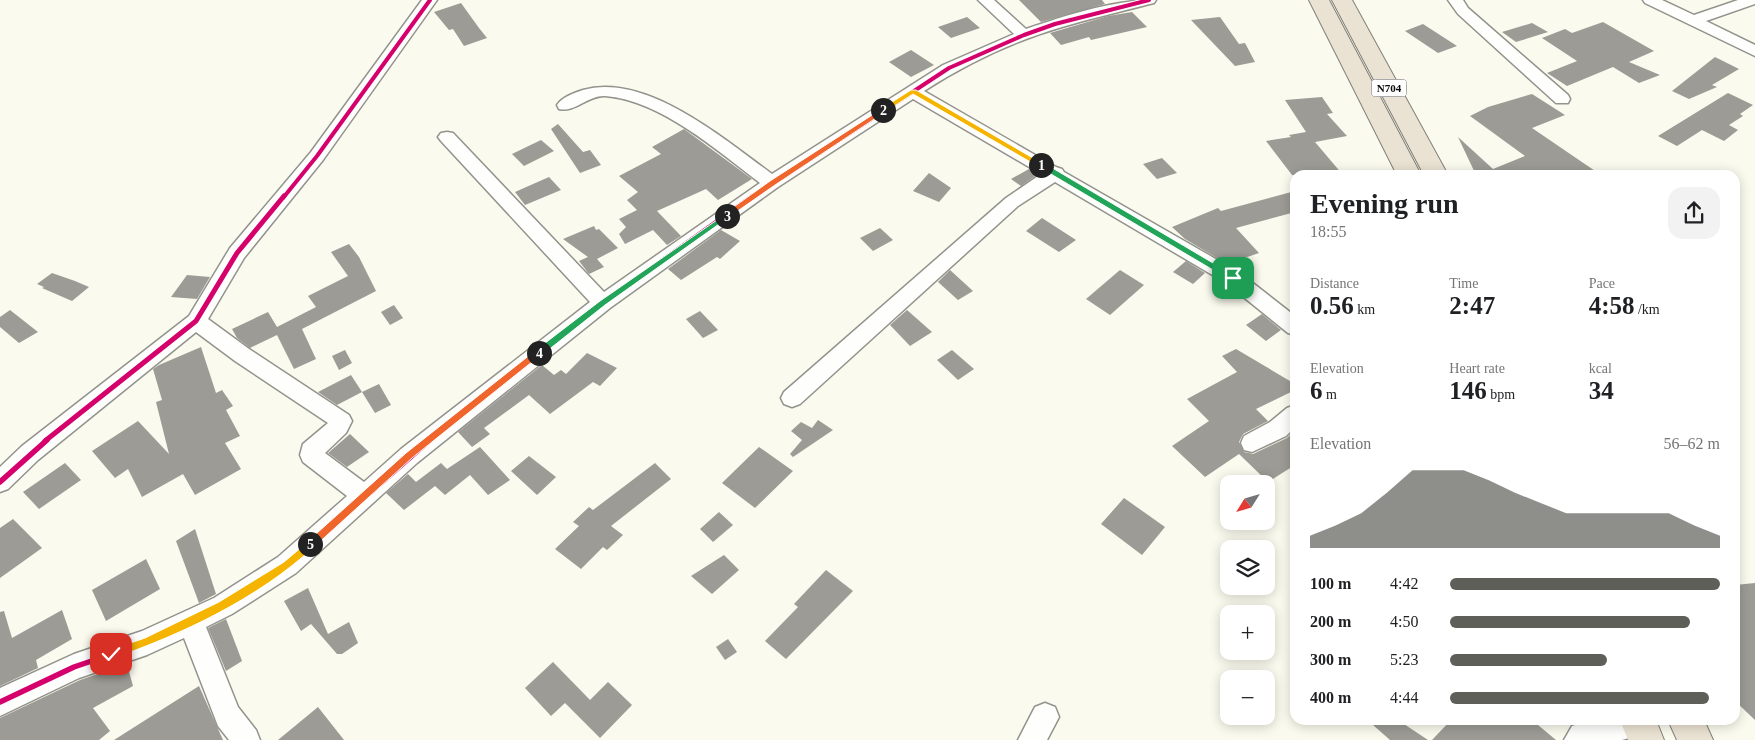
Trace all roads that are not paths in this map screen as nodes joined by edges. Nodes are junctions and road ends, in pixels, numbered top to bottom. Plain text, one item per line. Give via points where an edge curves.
1 (430, 0) edge
2 (985, 0) edge
3 (1149, 0) edge
4 (1319, 0) edge
5 (1342, 0) edge
6 (1455, 0) edge
7 (1650, 0) edge
8 (1752, 0) edge
9 (1329, 21) junction
10 (1692, 21) junction
11 (1353, 22) junction
12 (1024, 35) junction
13 (1755, 51) edge
14 (913, 92) junction
15 (1562, 99) dead end
16 (565, 105) dead end
17 (447, 137) dead end
18 (1406, 170) edge
19 (1433, 170) edge
20 (1056, 173) junction
21 (772, 183) junction
22 (603, 303) junction
23 (196, 321) junction
24 (1290, 323) edge
25 (792, 398) dead end
26 (1290, 418) edge
27 (1252, 443) dead end
28 (0, 482) edge
29 (364, 496) junction
30 (190, 620) junction
31 (0, 702) edge
32 (1688, 725) edge
33 (1641, 727) edge
34 (246, 740) edge
35 (1578, 740) edge
36 (1694, 740) edge

1 - 23 street via 317,156 237,253
2 - 12 street
3 - 12 street
4 - 9 highway, N704
5 - 11 highway, N704
6 - 15 street via 1463,11
7 - 10 street
8 - 10 street
9 - 11 highway
9 - 18 highway, N704
10 - 13 street
11 - 19 highway, N704
12 - 14 street via 949,68
14 - 20 street
14 - 21 street
16 - 21 street via 580,96 605,91 633,96 682,119
17 - 22 street
20 - 24 street via 1233,278
20 - 25 street via 1012,202
21 - 22 street
22 - 29 street via 416,450
23 - 28 street via 30,453
23 - 29 street via 338,418 341,422 338,427 311,451 311,456
26 - 27 street
29 - 30 street via 287,565 223,606
30 - 31 street via 147,642 74,667
30 - 34 street via 228,716
32 - 36 highway
33 - 35 street via 1582,736

